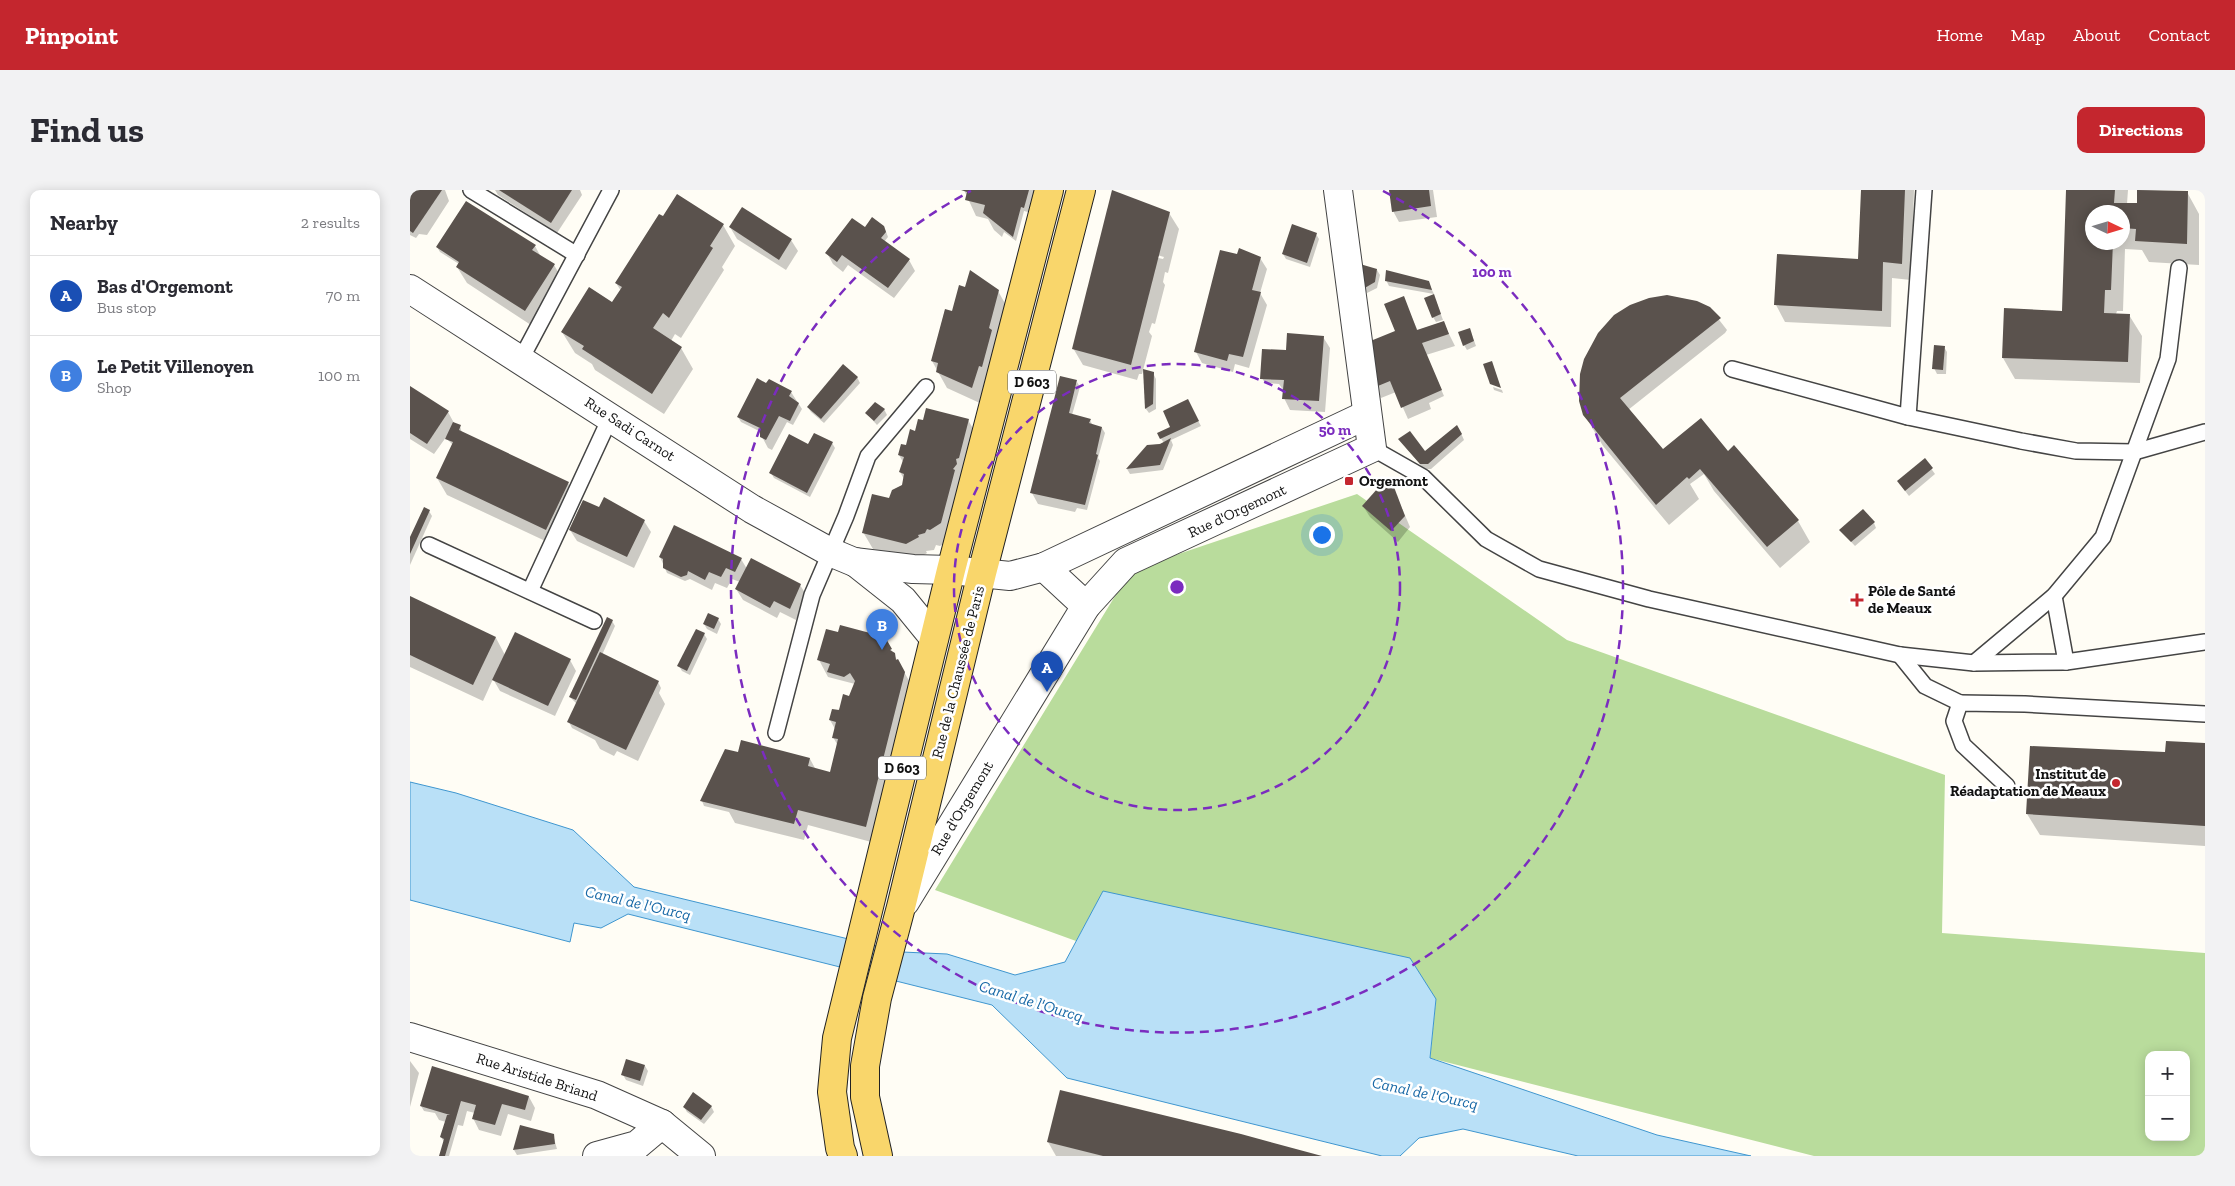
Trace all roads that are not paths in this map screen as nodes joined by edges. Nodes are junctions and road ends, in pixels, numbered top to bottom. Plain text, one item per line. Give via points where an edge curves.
1 (471, 190) edge
2 (611, 190) edge
3 (1049, 190) edge
4 (1081, 190) edge
5 (1338, 190) edge
6 (1924, 190) edge
7 (577, 255) junction
8 (2179, 268) dead end
9 (410, 289) edge
10 (521, 359) junction
11 (1732, 369) dead end
12 (926, 387) dead end
13 (1366, 415) junction
14 (611, 416) junction
15 (1908, 417) junction
16 (2205, 432) edge
17 (1372, 448) junction
18 (2134, 452) junction
19 (429, 545) dead end
20 (842, 557) junction
21 (1044, 567) junction
22 (951, 570) junction
23 (982, 573) junction
24 (530, 591) junction
25 (2054, 596) junction
26 (1086, 606) junction
27 (594, 621) dead end
28 (934, 638) junction
29 (2205, 642) edge
30 (1900, 655) junction
31 (2066, 662) junction
32 (1974, 663) junction
33 (1960, 703) junction
34 (2205, 714) edge
35 (776, 733) dead end
36 (2007, 786) dead end
37 (901, 908) junction
38 (410, 1037) edge
39 (662, 1124) junction
40 (597, 1156) edge
41 (701, 1156) edge
42 (843, 1156) edge
43 (878, 1156) edge

1 - 7 lane
2 - 7 lane
3 - 22 main road, Rue de la Chaussée de Paris / D 603
4 - 23 main road, Rue de la Chaussée de Paris / D 603
5 - 13 street
6 - 15 lane
7 - 10 lane
8 - 18 lane via 2168,360
9 - 10 street, Rue Sadi Carnot
10 - 14 street, Rue Sadi Carnot
11 - 15 lane
12 - 20 lane via 868,456
13 - 17 street
13 - 21 street, Rue d'Orgemont
14 - 20 street, Rue Sadi Carnot via 752,509
14 - 24 lane
15 - 18 lane via 2076,451
16 - 18 lane
17 - 26 street, Rue d'Orgemont via 1126,562
17 - 30 lane via 1424,477 1486,539 1539,569 1648,599
18 - 25 lane via 2103,537
19 - 24 lane
20 - 22 street, Rue Sadi Carnot via 913,569
20 - 28 street, Rue Sadi Carnot via 904,600
20 - 35 lane via 812,595
21 - 23 street, Rue d'Orgemont via 1010,576
21 - 26 street
22 - 23 street, Rue Sadi Carnot
22 - 28 main road, Rue de la Chaussée de Paris / D 603
23 - 37 main road, Rue de la Chaussée de Paris / D 603
24 - 27 lane
25 - 31 lane
25 - 32 lane
26 - 37 street, Rue d'Orgemont
28 - 42 main road, Rue de la Chaussée de Paris / D 603 via 837,1038 832,1092
29 - 31 lane
30 - 32 lane
30 - 33 lane via 1925,686
31 - 32 lane
33 - 34 lane
33 - 36 lane via 1954,721 1963,745
37 - 43 main road, Rue de la Chaussée de Paris / D 603 via 877,998 865,1066 865,1097
38 - 39 street, Rue Aristide Briand via 597,1095
39 - 40 street via 637,1145
39 - 41 street, Rue Aristide Briand

